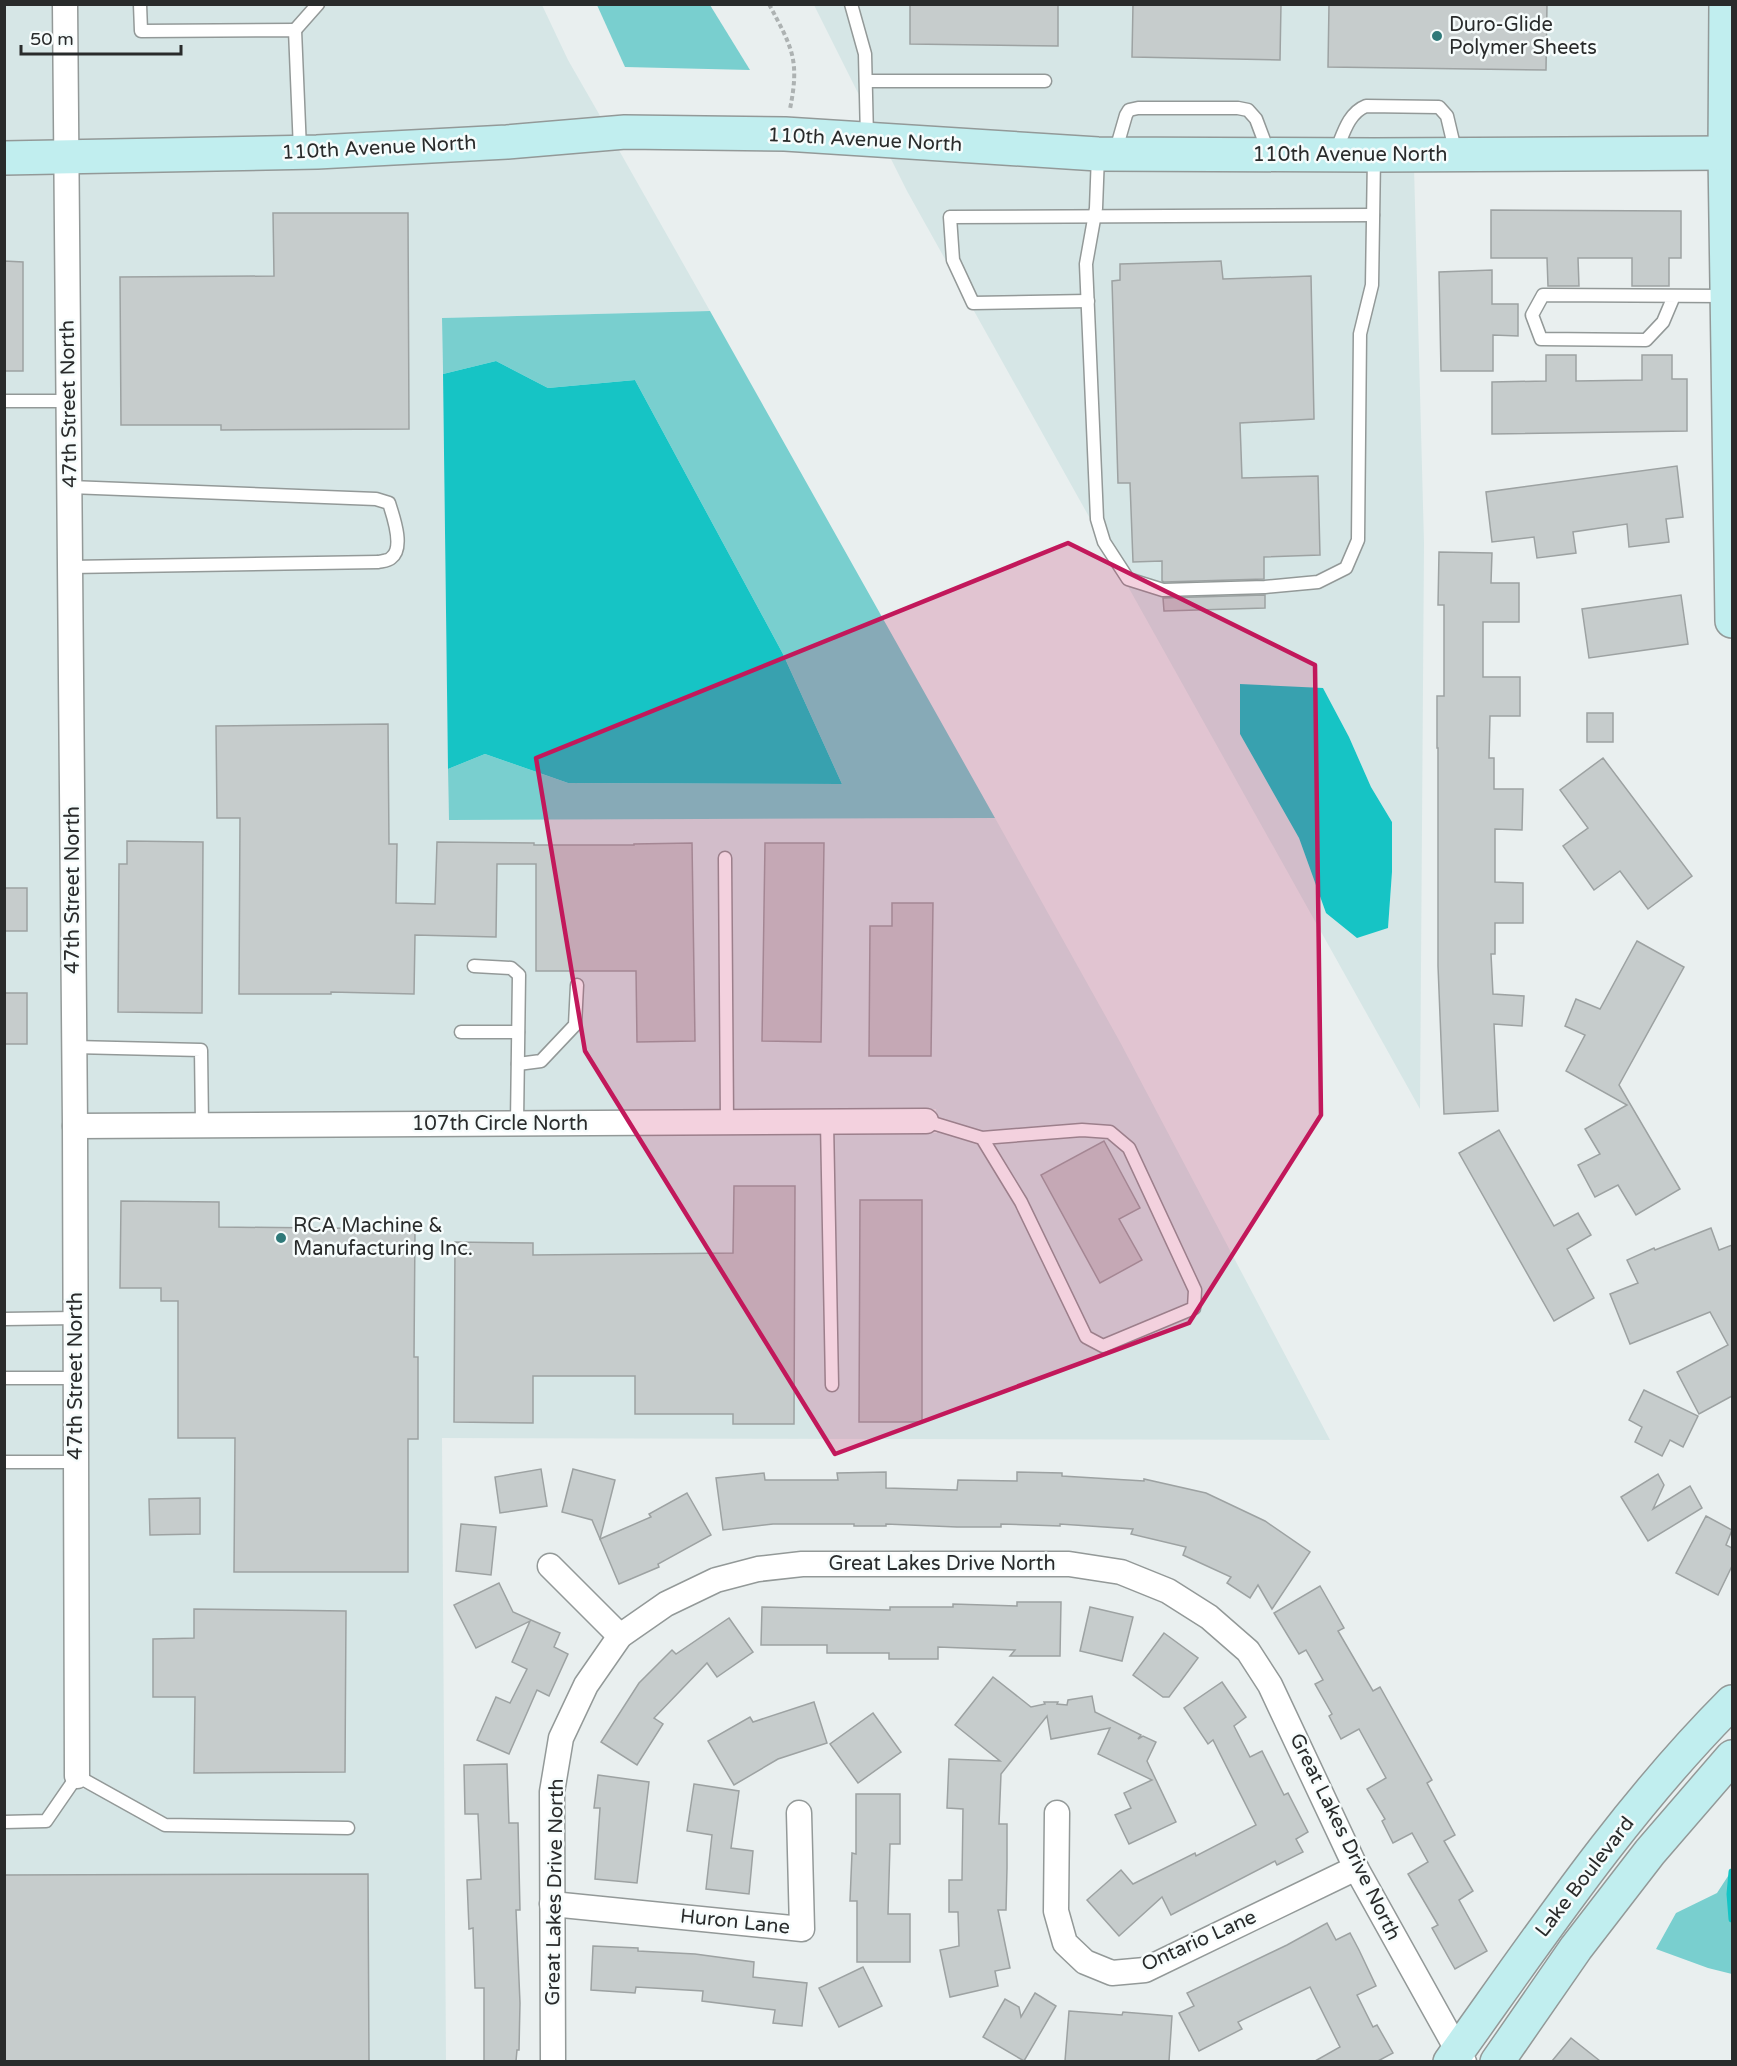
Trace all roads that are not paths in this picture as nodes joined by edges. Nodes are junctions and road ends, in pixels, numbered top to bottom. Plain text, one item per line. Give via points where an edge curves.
1 (65, 4) edge
2 (140, 4) edge
3 (318, 4) edge
4 (851, 4) edge
5 (1726, 4) edge
6 (295, 30) junction
7 (1729, 52) edge
8 (866, 81) junction
9 (1045, 81) dead end
10 (867, 139) junction
11 (301, 153) junction
12 (1725, 153) junction
13 (1106, 154) junction
14 (1270, 154) junction
15 (1334, 155) junction
16 (1374, 155) junction
17 (1456, 155) junction
18 (4, 158) edge
19 (67, 158) junction
20 (1373, 215) junction
21 (1095, 216) junction
22 (1674, 296) junction
23 (1728, 296) junction
24 (1088, 301) junction
25 (4, 401) edge
26 (69, 401) junction
27 (70, 487) junction
28 (70, 567) junction
29 (1732, 621) edge
30 (725, 858) dead end
31 (474, 966) dead end
32 (577, 985) dead end
33 (461, 1032) dead end
34 (518, 1032) junction
35 (74, 1047) junction
36 (518, 1064) junction
37 (926, 1121) joint
38 (727, 1122) junction
39 (827, 1122) junction
40 (517, 1124) junction
41 (202, 1125) junction
42 (75, 1126) junction
43 (982, 1138) junction
44 (76, 1318) junction
45 (4, 1319) edge
46 (4, 1378) edge
47 (76, 1378) junction
48 (832, 1385) dead end
49 (4, 1462) edge
50 (76, 1462) junction
51 (550, 1566) dead end
52 (620, 1636) junction
53 (1732, 1702) edge
54 (1732, 1757) edge
55 (77, 1776) junction
56 (799, 1813) dead end
57 (1057, 1813) dead end
58 (4, 1822) edge
59 (348, 1828) dead end
60 (1356, 1868) junction
61 (552, 1904) junction
62 (1457, 2058) edge
63 (554, 2061) edge
64 (1497, 2061) edge

1 - 19 street, 47th Street North
2 - 6 lane via 141,32
3 - 6 lane
4 - 8 lane via 865,54
5 - 7 street
6 - 11 lane
7 - 12 street
8 - 9 lane
8 - 10 lane
10 - 11 street, 110th Avenue North via 625,132
10 - 13 street, 110th Avenue North
11 - 19 street, 110th Avenue North
12 - 17 street, 110th Avenue North
12 - 23 street
13 - 14 street, 110th Avenue North
13 - 14 lane via 1130,110 1138,108 1248,110 1256,119
13 - 21 lane
14 - 15 street, 110th Avenue North
15 - 16 street, 110th Avenue North
15 - 17 lane via 1350,118 1366,106 1439,107 1447,116
16 - 17 street, 110th Avenue North
16 - 20 lane
18 - 19 street, 110th Avenue North
19 - 26 street, 47th Street North
20 - 21 lane
20 - 24 lane via 1372,285 1360,334 1358,540 1346,568 1318,582 1163,590 1128,579 1104,542 1097,519
21 - 24 lane via 1086,264
21 - 24 lane via 950,218 953,260 973,303
22 - 22 lane via 1543,295 1532,315 1541,339 1646,340 1663,322
22 - 23 lane
23 - 29 street
25 - 26 lane
26 - 27 street, 47th Street North
27 - 28 street, 47th Street North
27 - 28 lane via 376,499 389,503 397,536 397,551 391,559 378,562
28 - 35 street, 47th Street North
30 - 38 lane
31 - 34 lane via 511,968 519,975
32 - 36 lane via 575,1025 541,1060
33 - 34 lane
34 - 36 lane
35 - 41 lane via 201,1050
35 - 42 street, 47th Street North
36 - 40 lane
37 - 39 street, 107th Circle North
37 - 43 lane
38 - 39 street, 107th Circle North
38 - 40 street, 107th Circle North
39 - 48 lane
40 - 41 street, 107th Circle North
41 - 42 street, 107th Circle North
42 - 44 street, 47th Street North
43 - 43 lane via 1021,1202 1086,1337 1103,1346 1194,1308 1195,1290 1130,1148 1110,1132 1082,1130
44 - 45 lane
44 - 47 street, 47th Street North
46 - 47 lane
47 - 50 street, 47th Street North
49 - 50 lane
50 - 55 street, 47th Street North
51 - 52 street
52 - 60 street, Great Lakes Drive North via 666,1604 716,1580 758,1569 802,1564 1069,1564 1121,1572 1168,1591 1209,1617 1248,1651 1270,1685
52 - 61 street, Great Lakes Drive North via 586,1685 561,1738 552,1792
53 - 62 street, Lake Boulevard via 1618,1832 1551,1919
54 - 64 street, Lake Boulevard via 1643,1861
55 - 58 lane via 46,1821
55 - 59 lane via 165,1825
56 - 61 street, Huron Lane via 802,1929
57 - 60 street, Ontario Lane via 1056,1911 1065,1943 1085,1962 1112,1973 1145,1970
60 - 62 street, Great Lakes Drive North
61 - 63 street, Great Lakes Drive North

